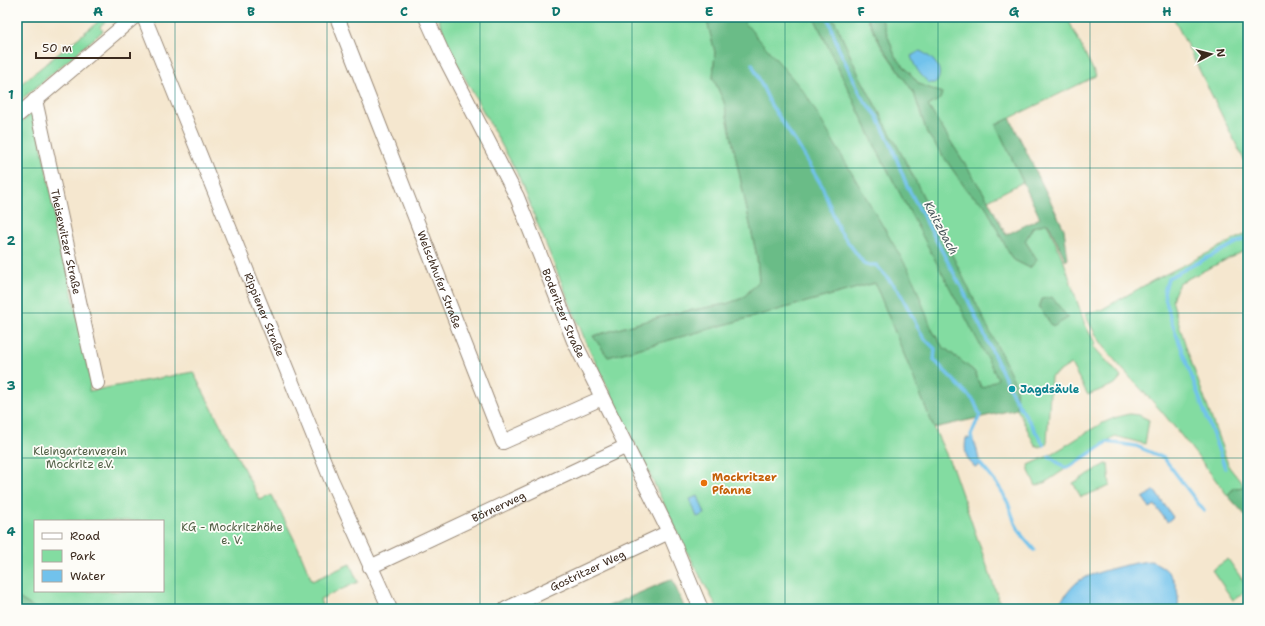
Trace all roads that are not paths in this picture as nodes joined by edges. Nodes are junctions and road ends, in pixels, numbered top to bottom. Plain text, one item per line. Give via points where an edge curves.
1 (134, 17) edge
2 (144, 17) edge
3 (337, 17) edge
4 (426, 17) edge
5 (35, 100) junction
6 (17, 116) edge
7 (96, 382) dead end
8 (602, 398) junction
9 (627, 446) junction
10 (669, 532) junction
11 (370, 567) junction
12 (390, 609) edge
13 (506, 609) edge
14 (701, 609) edge

1 - 5 street
2 - 11 street, Rippiener Straße
3 - 8 street, Welschhufer Straße via 503,442
4 - 8 street, Boderitzer Straße via 517,197 574,340
5 - 6 street
5 - 7 street, Theisewitzer Straße
8 - 9 street, Boderitzer Straße
9 - 10 street, Boderitzer Straße
9 - 11 street, Börnerweg
10 - 13 street, Gostritzer Weg
10 - 14 street, Boderitzer Straße
11 - 12 street, Rippiener Straße

